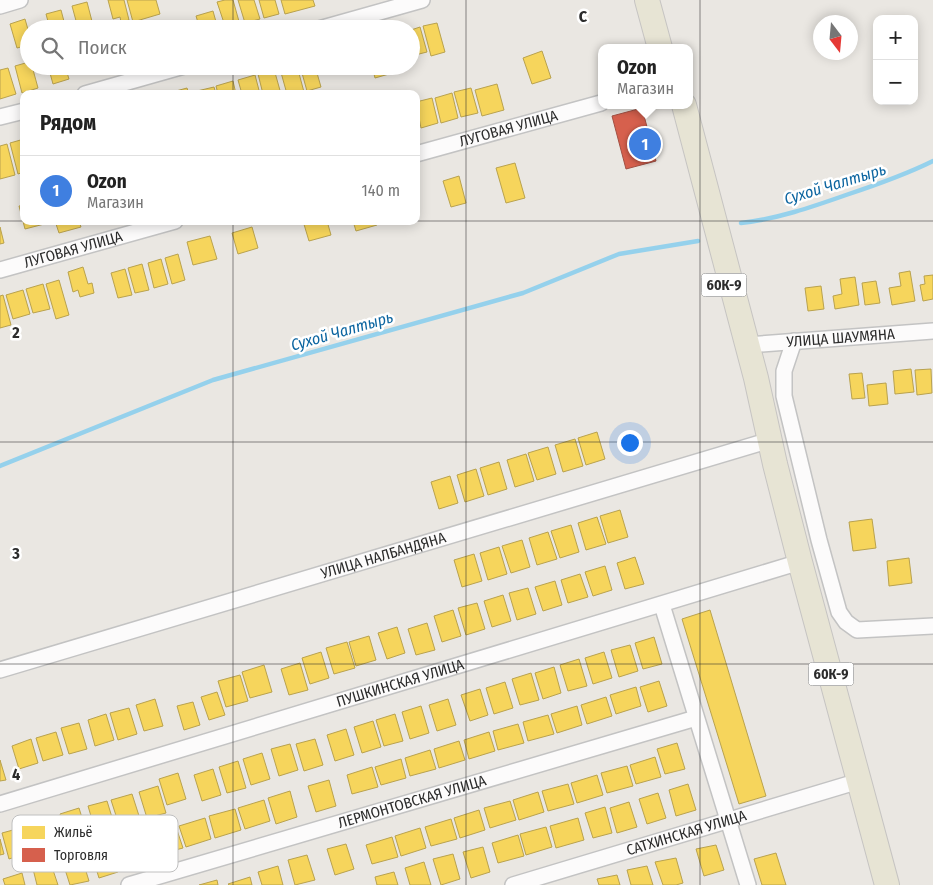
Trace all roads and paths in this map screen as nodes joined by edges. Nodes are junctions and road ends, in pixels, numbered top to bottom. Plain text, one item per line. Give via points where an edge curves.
1 (20, 0) edge
2 (422, 0) edge
3 (647, 0) edge
4 (656, 0) edge
5 (0, 6) edge
6 (350, 20) edge
7 (659, 44) edge
8 (667, 44) edge
9 (152, 75) edge
10 (99, 90) edge
11 (598, 103) edge
12 (677, 109) edge
13 (685, 109) edge
14 (20, 112) edge
15 (0, 117) edge
16 (420, 153) edge
17 (161, 225) edge
18 (0, 270) edge
19 (933, 331) edge
20 (794, 341) junction
21 (747, 345) junction
22 (767, 441) junction
23 (775, 464) junction
24 (800, 562) junction
25 (662, 605) junction
26 (933, 626) edge
27 (0, 670) edge
28 (696, 718) junction
29 (859, 781) junction
30 (0, 804) edge
31 (727, 821) junction
32 (178, 871) edge
33 (173, 872) edge
34 (129, 885) edge
35 (513, 885) edge
36 (748, 885) edge
37 (887, 885) edge

1 - 5 street
2 - 6 street
3 - 7 main road
4 - 8 main road
9 - 10 street
11 - 16 street, ЛУГОВАЯ УЛИЦА
12 - 22 main road, 60К-9
13 - 21 main road, 60К-9
14 - 15 street
17 - 18 street, ЛУГОВАЯ УЛИЦА
19 - 20 street, УЛИЦА ШАУМЯНА
20 - 21 street, УЛИЦА ШАУМЯНА
20 - 26 street via 784,371 784,396 839,612 857,630
21 - 23 main road, 60К-9
22 - 23 main road, 60К-9
22 - 27 street, УЛИЦА НАЛБАНДЯНА
23 - 24 main road, 60К-9
24 - 25 street, ПУШКИНСКАЯ УЛИЦА
24 - 29 main road, 60К-9
25 - 28 street
25 - 30 street, ПУШКИНСКАЯ УЛИЦА
28 - 31 street
28 - 32 street, ЛЕРМОНТОВСКАЯ УЛИЦА
29 - 31 street, САТХИНСКАЯ УЛИЦА
29 - 37 main road, 60К-9
31 - 35 street, САТХИНСКАЯ УЛИЦА
31 - 36 street
33 - 34 street, ЛЕРМОНТОВСКАЯ УЛИЦА

